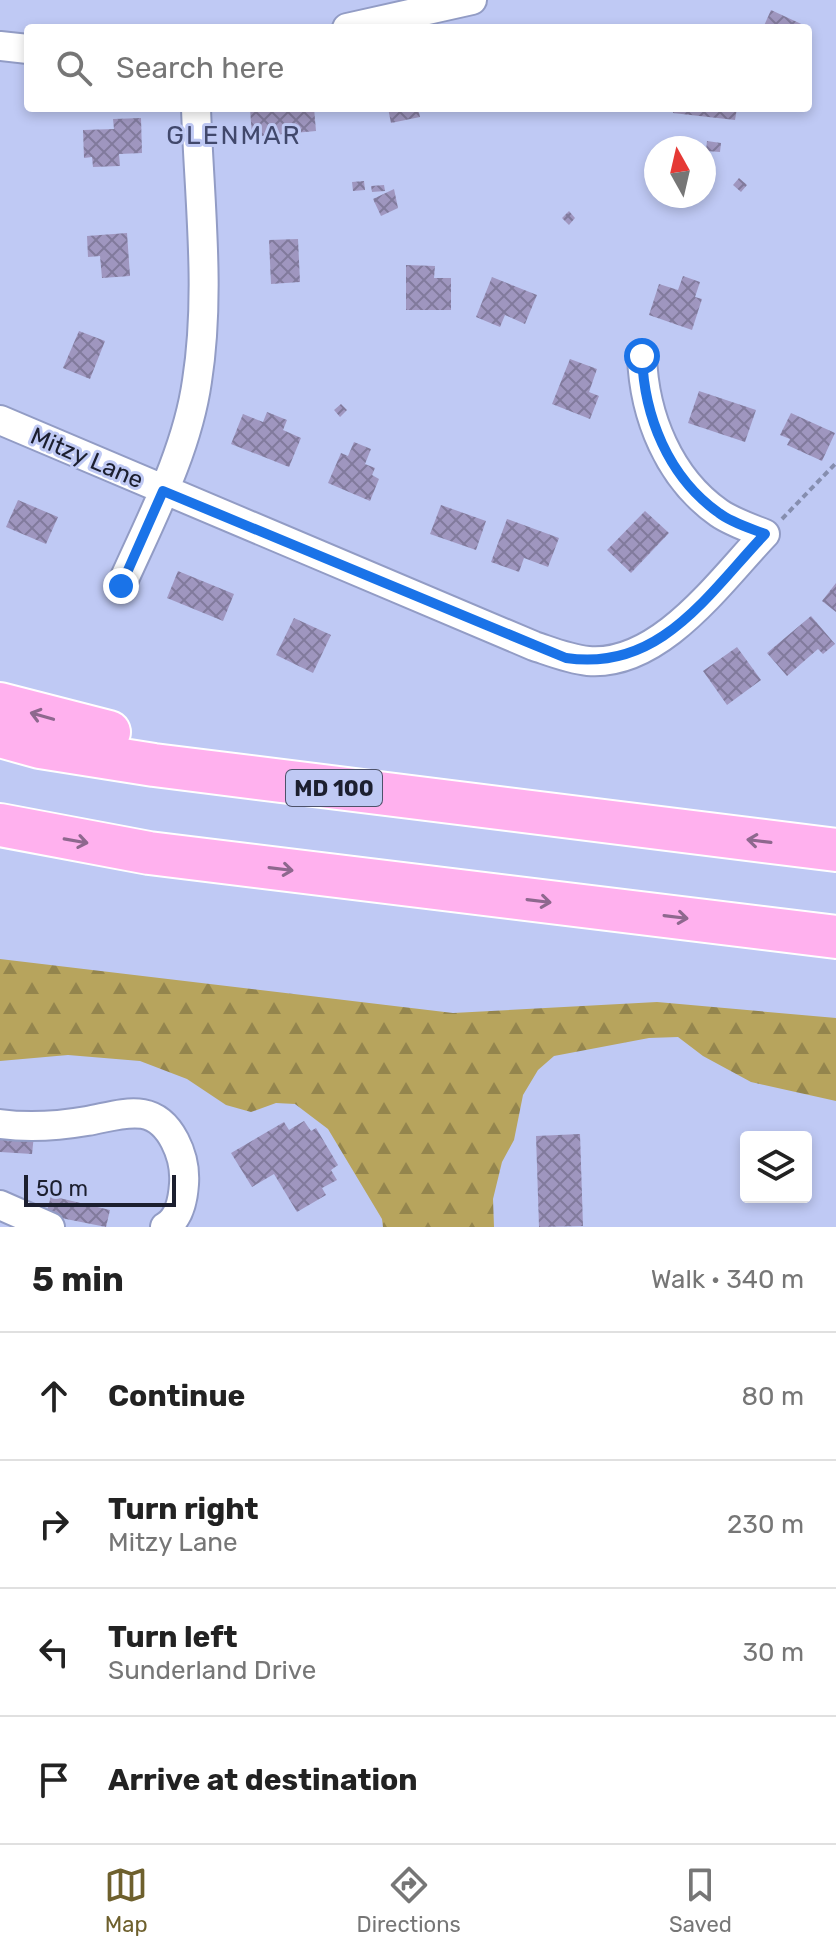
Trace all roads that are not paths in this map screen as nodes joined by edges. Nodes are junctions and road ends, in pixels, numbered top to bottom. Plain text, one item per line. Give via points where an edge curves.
1 (472, 0) edge
2 (365, 24) edge
3 (0, 46) edge
4 (24, 49) edge
5 (196, 112) edge
6 (642, 356) dead end
7 (0, 420) edge
8 (163, 491) junction
9 (121, 586) dead end
10 (0, 704) edge
11 (0, 736) edge
12 (0, 825) edge
13 (670, 830) junction
14 (836, 850) edge
15 (836, 937) edge
16 (0, 1124) edge
17 (0, 1205) edge
18 (50, 1227) edge
19 (165, 1227) edge

1 - 2 street
3 - 4 street
5 - 8 street via 201,355 188,419
6 - 8 street, Mitzy Lane via 659,443 721,515 765,534 658,642 615,659 566,658
7 - 8 street, Mitzy Lane
8 - 9 street
13 -> 10 highway via 391,773 83,727
11 - 13 highway, MD 100 via 154,765
12 -> 15 highway via 149,853
14 -> 13 highway, MD 100
16 - 19 street via 45,1126 133,1113 156,1119 177,1145 185,1177 173,1223
17 - 18 street

